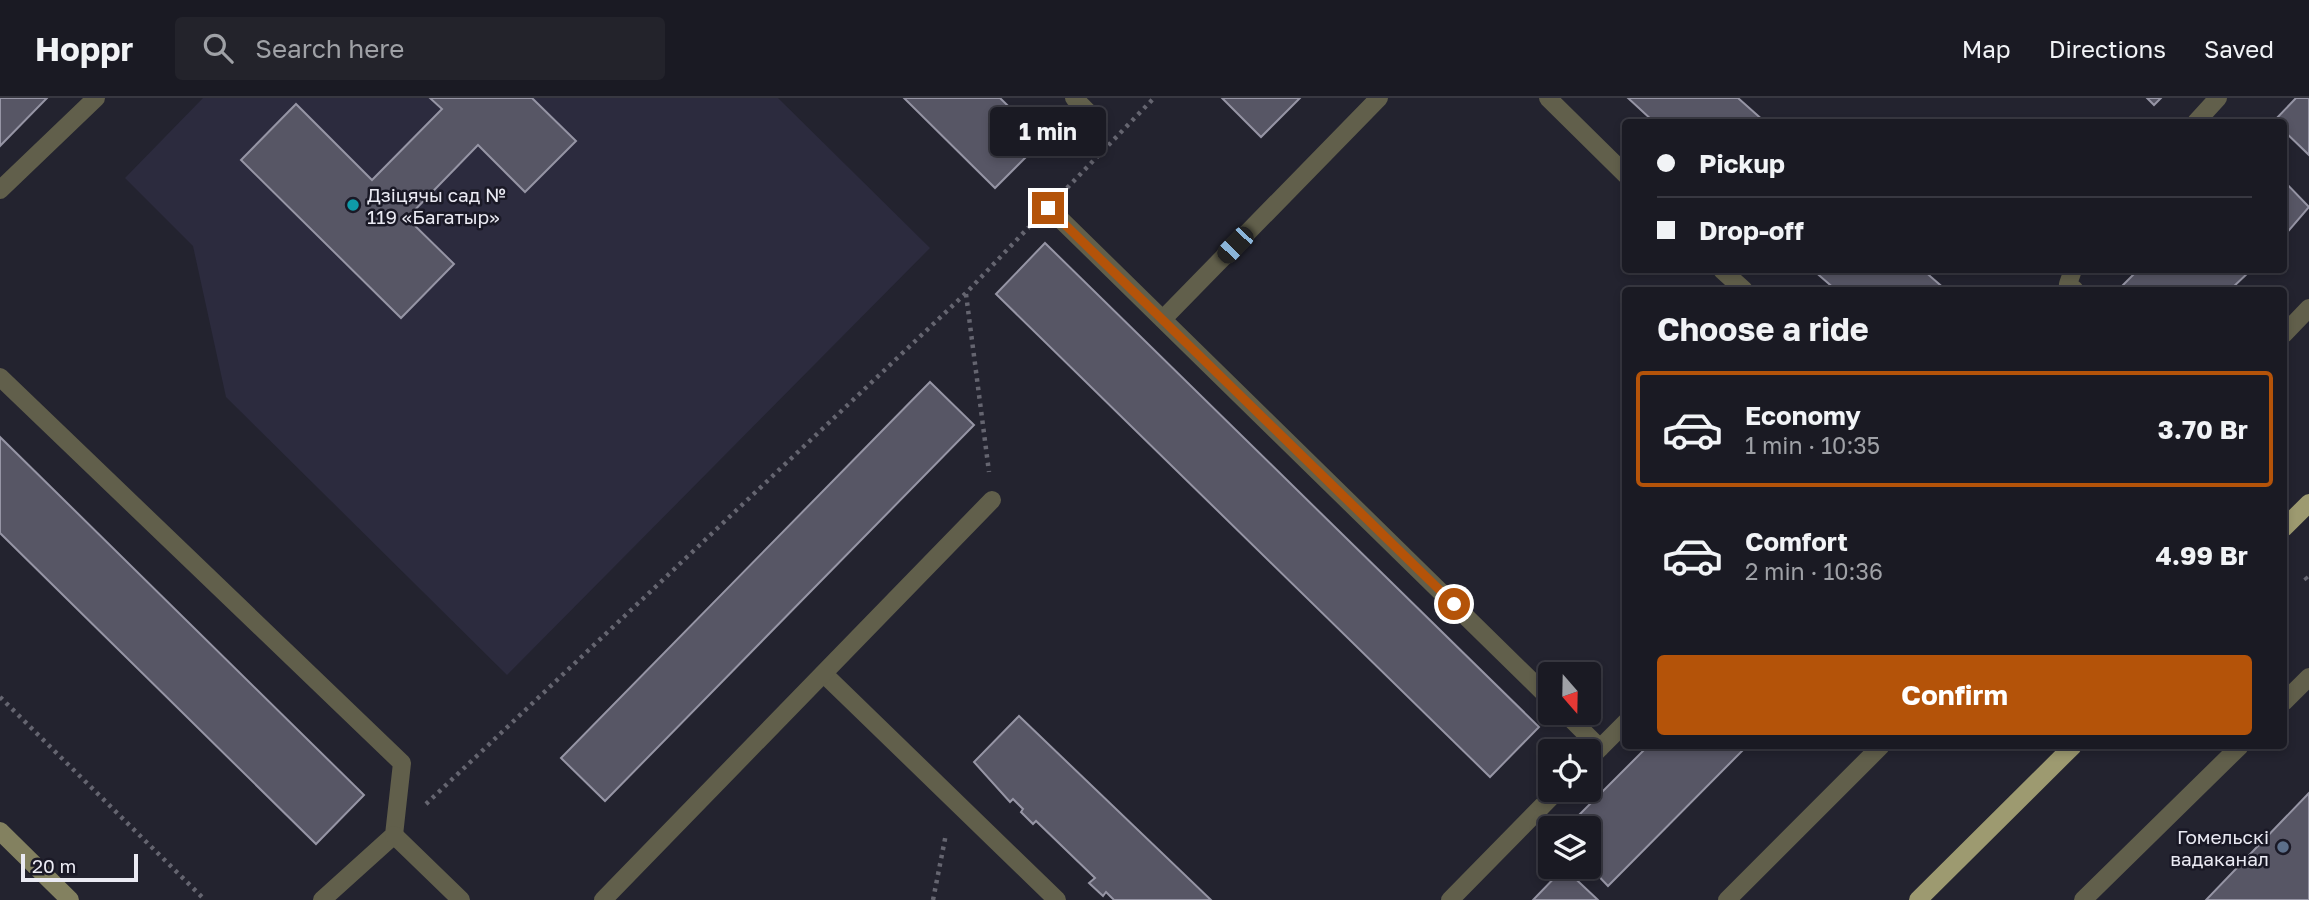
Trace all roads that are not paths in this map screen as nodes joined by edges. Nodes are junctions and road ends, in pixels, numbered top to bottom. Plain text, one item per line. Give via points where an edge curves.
1 (96, 98) edge
2 (1074, 98) edge
3 (1380, 98) edge
4 (1548, 98) edge
5 (2218, 98) edge
6 (1090, 114) dead end
7 (2199, 119) edge
8 (1622, 171) edge
9 (0, 190) edge
10 (1048, 208) road end
11 (1726, 273) edge
12 (1741, 287) edge
13 (2309, 307) edge
14 (1163, 318) junction
15 (2287, 331) edge
16 (0, 377) edge
17 (992, 500) road end
18 (2309, 503) edge
19 (2287, 525) edge
20 (824, 674) junction
21 (2309, 677) edge
22 (1538, 687) edge
23 (2287, 699) edge
24 (1574, 725) edge
25 (1622, 726) edge
26 (1584, 739) edge
27 (1601, 747) edge
28 (1878, 749) edge
29 (2070, 749) edge
30 (2237, 749) edge
31 (1546, 802) edge
32 (0, 831) edge
33 (394, 835) junction
34 (70, 900) edge
35 (322, 900) edge
36 (461, 900) edge
37 (603, 900) edge
38 (1057, 900) edge
39 (1450, 900) edge
40 (1727, 900) edge
41 (1918, 900) edge
42 (2083, 900) edge

1 - 9 lane
2 - 6 lane
3 - 14 lane
4 - 8 lane
5 - 7 lane
10 - 14 lane
11 - 12 lane
13 - 15 lane
14 - 22 lane
16 - 33 lane via 402,763
17 - 20 lane
18 - 19 main road
20 - 37 lane
20 - 38 lane
21 - 23 lane
24 - 26 lane
25 - 27 lane
28 - 40 lane
29 - 41 main road
30 - 42 lane
31 - 39 lane
32 - 34 main road
33 - 35 lane
33 - 36 lane

